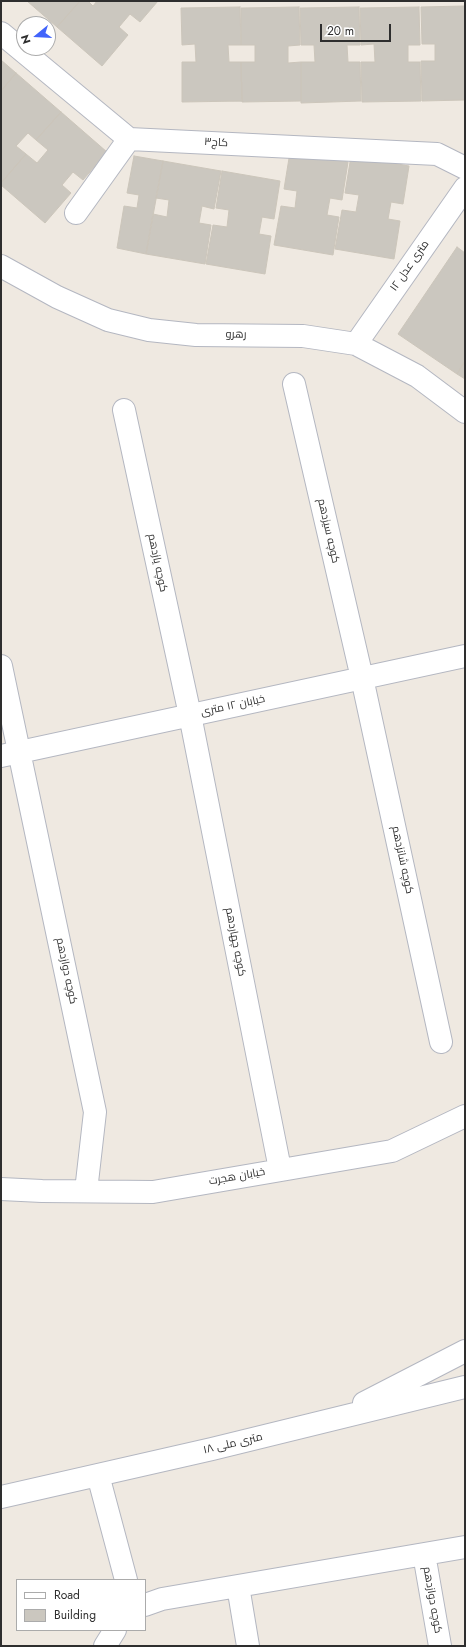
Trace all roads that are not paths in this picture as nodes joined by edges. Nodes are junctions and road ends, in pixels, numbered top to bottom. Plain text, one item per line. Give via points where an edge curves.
1 (1, 33) edge
2 (129, 139) junction
3 (465, 168) edge
4 (465, 188) edge
5 (76, 213) dead end
6 (1, 266) edge
7 (356, 344) junction
8 (294, 384) dead end
9 (124, 410) dead end
10 (465, 412) edge
11 (465, 656) edge
12 (1, 666) edge
13 (362, 678) junction
14 (190, 715) junction
15 (10, 754) edge
16 (441, 1042) dead end
17 (465, 1116) edge
18 (280, 1169) junction
19 (1, 1189) edge
20 (86, 1191) junction
21 (465, 1351) edge
22 (465, 1387) edge
23 (333, 1420) junction
24 (98, 1474) junction
25 (1, 1496) edge
26 (465, 1547) edge
27 (424, 1554) junction
28 (126, 1579) edge
29 (238, 1586) junction
30 (146, 1605) edge
31 (114, 1631) edge
32 (105, 1646) edge
33 (248, 1646) edge
34 (440, 1646) edge

1 - 2 street
2 - 3 street, کاج۳ via 437,154
2 - 5 street
4 - 7 street, ۱۲ متری عدل
6 - 7 street, رهرو via 57,297 108,320 149,330 196,335 303,336
7 - 10 street, رهرو via 417,376
8 - 13 street, کوچه سیزدهم
9 - 14 street, کوچه یازدهم
11 - 13 street, خیابان ۱۲ متری
12 - 15 street, کوچه دوازدهم
13 - 14 street, خیابان ۱۲ متری
13 - 16 street, کوچه شانزدهم
14 - 15 street, خیابان ۱۲ متری
14 - 18 street, کوچه چهاردهم
15 - 20 street, کوچه دوازدهم via 95,1112
17 - 18 street, خیابان هجرت via 392,1150
18 - 20 street, خیابان هجرت via 153,1192
19 - 20 street, خیابان هجرت
21 - 23 street
22 - 23 street, ۱۸ متری ملی
23 - 24 street, ۱۸ متری ملی
24 - 25 street, ۱۸ متری ملی
24 - 28 street
26 - 27 street
27 - 29 street
27 - 34 street, کوچه دوازدهم
29 - 30 street via 162,1599
29 - 33 street
31 - 32 street

